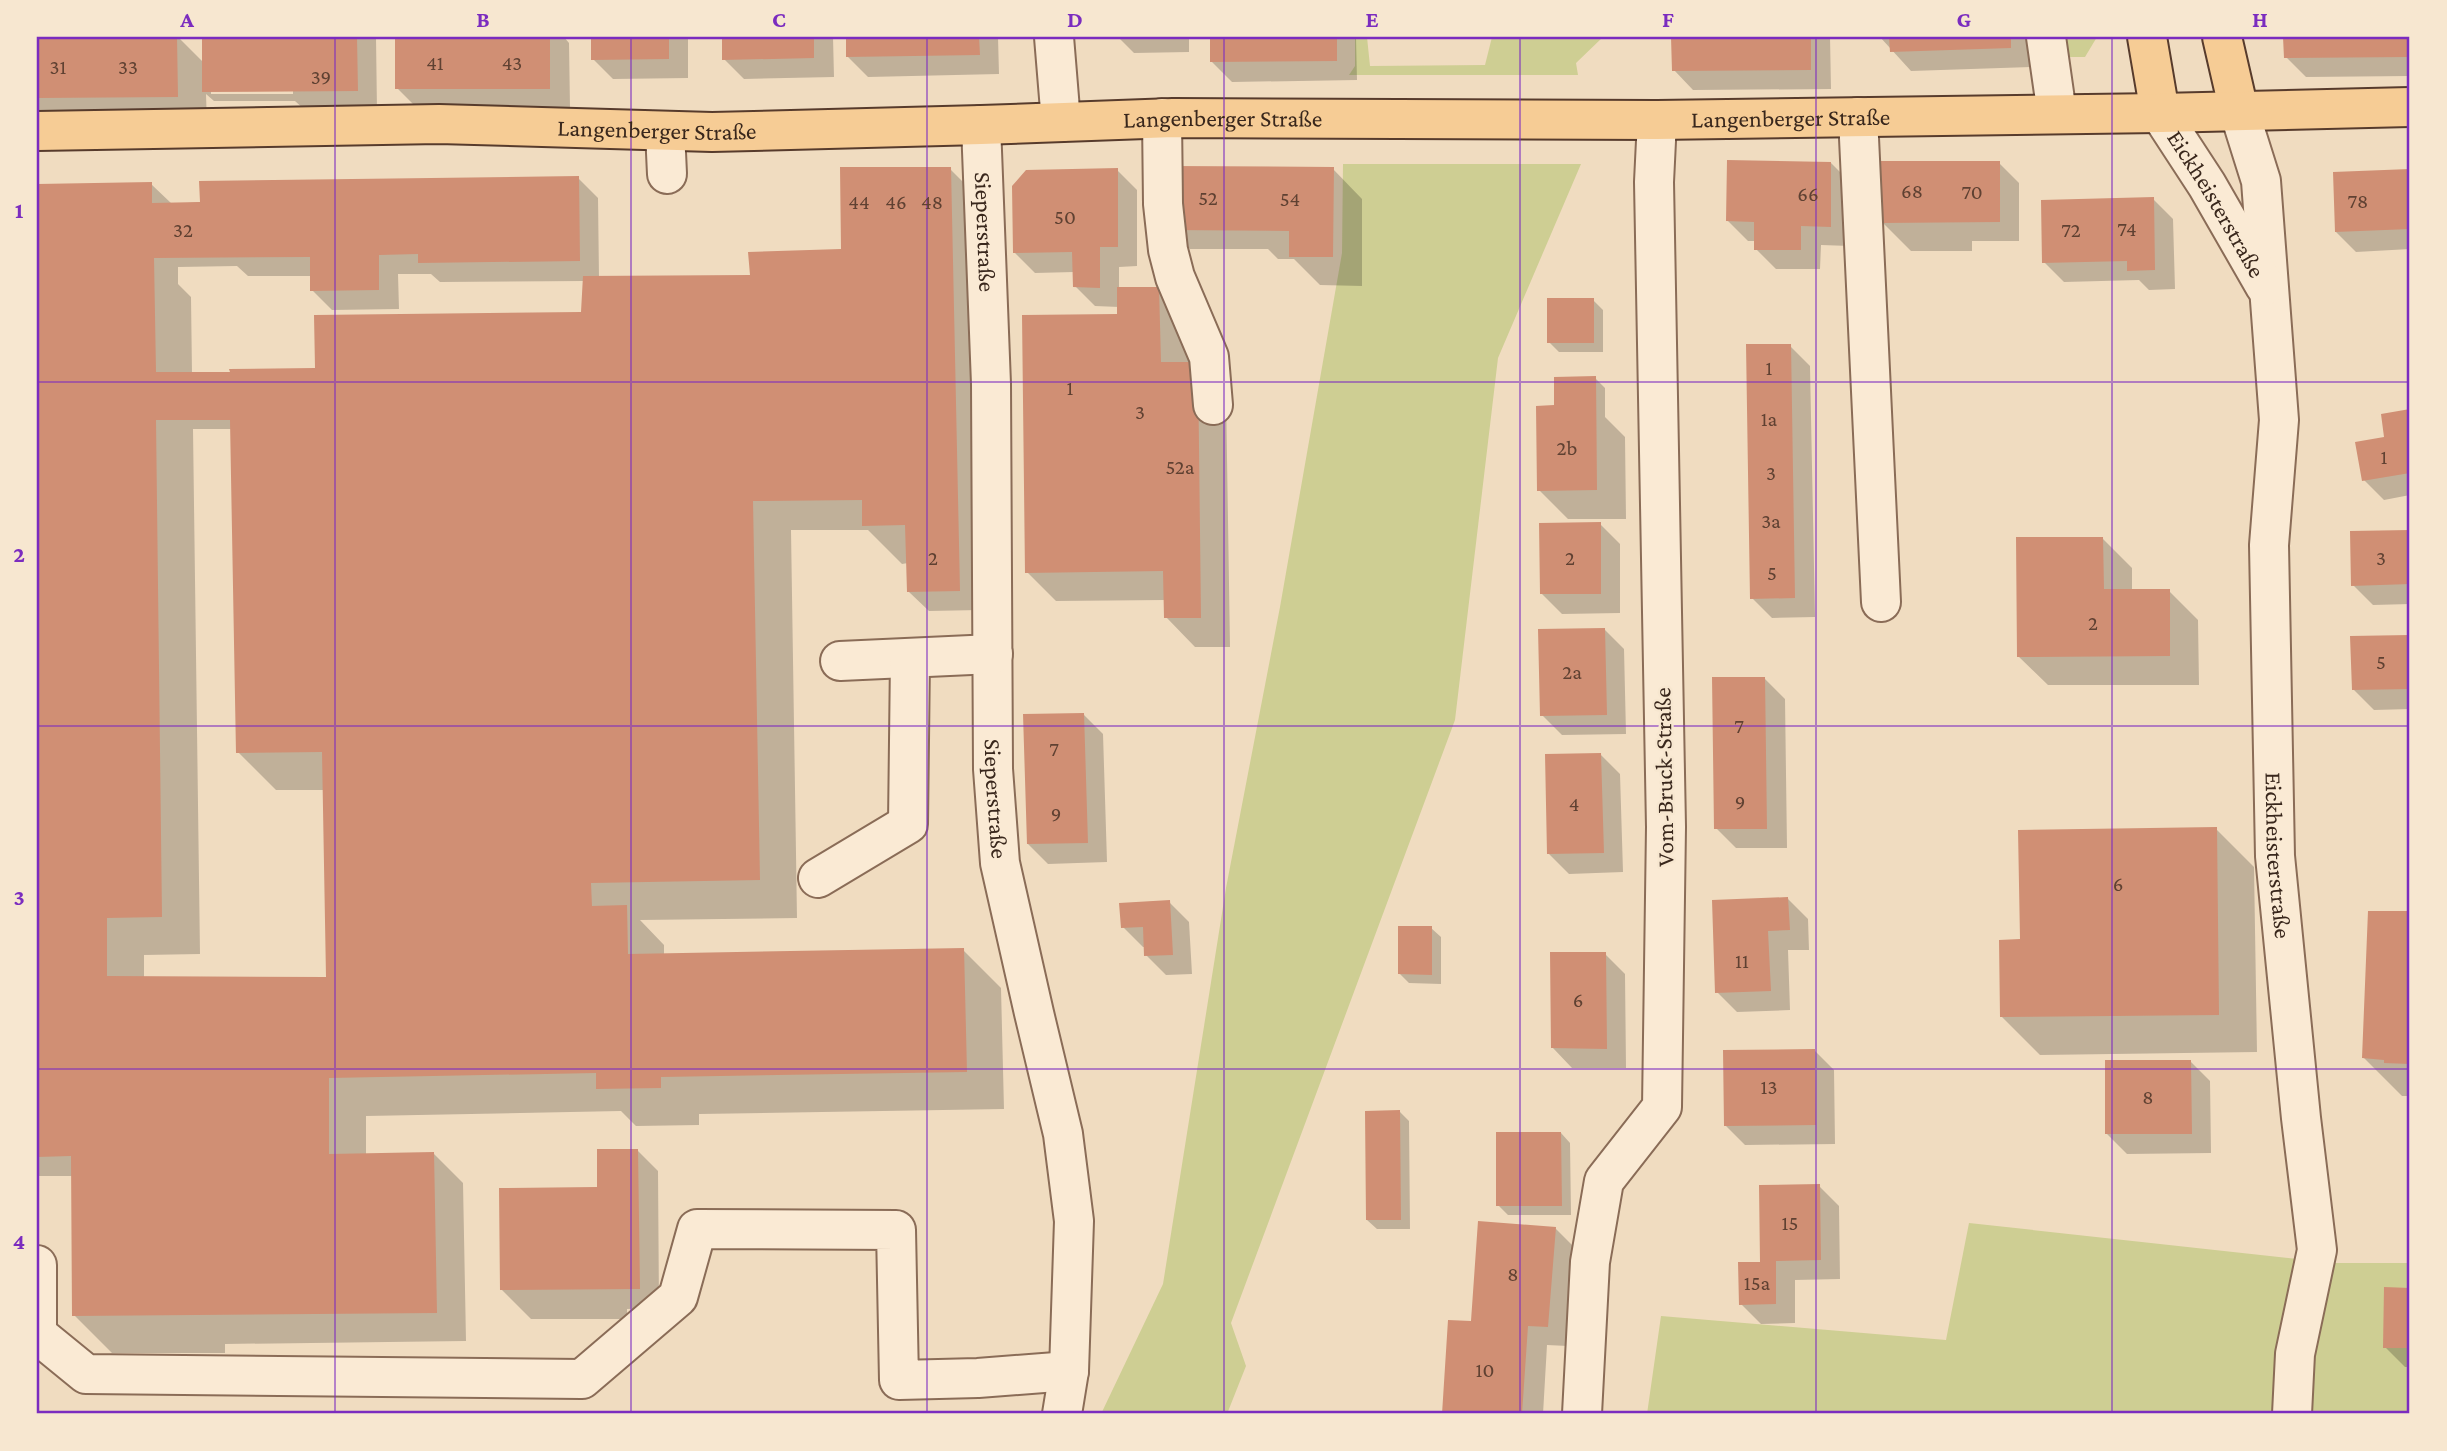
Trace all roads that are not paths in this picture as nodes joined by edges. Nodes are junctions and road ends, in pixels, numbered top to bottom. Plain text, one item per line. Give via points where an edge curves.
1 (1054, 37) edge
2 (2046, 37) edge
3 (2147, 37) edge
4 (2222, 37) edge
5 (2410, 107) edge
6 (2239, 110) junction
7 (2160, 113) junction
8 (2057, 114) junction
9 (1858, 117) junction
10 (1162, 118) junction
11 (1657, 120) junction
12 (1061, 122) junction
13 (981, 125) junction
14 (37, 131) edge
15 (665, 131) junction
16 (667, 174) dead end
17 (2269, 294) junction
18 (1213, 405) dead end
19 (1881, 602) dead end
20 (993, 654) junction
21 (910, 658) junction
22 (840, 661) dead end
23 (818, 878) dead end
24 (37, 1265) edge
25 (1069, 1371) junction
26 (1062, 1414) edge
27 (1582, 1414) edge
28 (2292, 1414) edge

1 - 12 street
2 - 8 street
3 - 7 main road
4 - 6 main road
5 - 6 main road, Langenberger Straße
6 - 7 main road, Langenberger Straße
6 - 17 street, Eickheisterstraße via 2261,181
7 - 8 main road, Langenberger Straße
7 - 17 street, Eickheisterstraße
8 - 9 main road, Langenberger Straße
9 - 11 main road, Langenberger Straße
9 - 19 street
10 - 11 main road, Langenberger Straße
10 - 12 main road, Langenberger Straße
10 - 18 street via 1168,250 1209,357
11 - 27 street, Vom-Bruck-Straße via 1654,196 1666,827 1661,1107 1604,1181 1590,1262
12 - 13 main road, Langenberger Straße
13 - 15 main road, Langenberger Straße
13 - 20 street, Sieperstraße via 991,384
14 - 15 main road, Langenberger Straße via 439,124
15 - 16 street
17 - 28 street, Eickheisterstraße via 2278,420 2269,545 2275,856 2318,1250 2295,1354
20 - 21 street
20 - 25 street, Sieperstraße via 993,769 1000,863 1063,1133 1074,1221
21 - 22 street
21 - 23 street via 908,824
24 - 25 street via 37,1334 86,1374 582,1379 678,1297 697,1229 895,1230 899,1380
25 - 26 street, Sieperstraße

